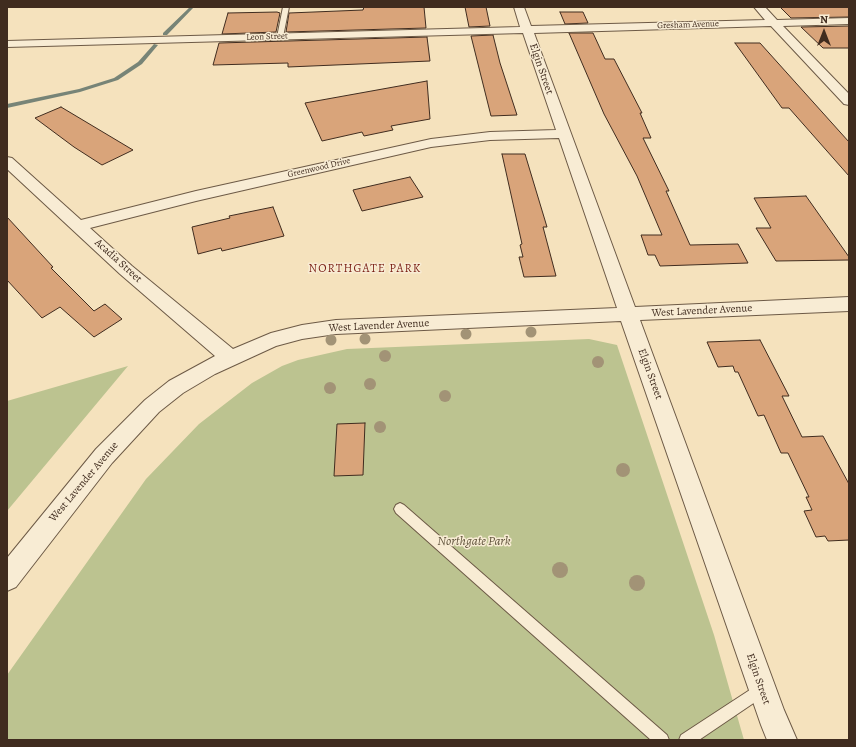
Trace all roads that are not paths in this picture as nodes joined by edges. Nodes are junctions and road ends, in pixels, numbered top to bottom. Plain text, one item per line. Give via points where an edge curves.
1 (286, 7) edge
2 (519, 7) edge
3 (759, 7) edge
4 (849, 21) edge
5 (774, 23) junction
6 (528, 30) junction
7 (280, 37) junction
8 (7, 44) edge
9 (849, 101) edge
10 (564, 134) junction
11 (7, 161) edge
12 (79, 226) junction
13 (849, 304) edge
14 (629, 314) junction
15 (230, 358) junction
16 (400, 509) dead end
17 (7, 578) edge
18 (762, 689) junction
19 (662, 740) edge
20 (686, 740) edge
21 (782, 740) edge

1 - 7 lane
2 - 6 street, Elgin Street
3 - 5 street
4 - 5 street, Gresham Avenue
5 - 6 street, Gresham Avenue
5 - 9 street
6 - 7 street, Leon Street
6 - 10 street, Elgin Street
7 - 8 street, Leon Street
10 - 12 street, Greenwood Drive via 490,136 431,143 196,196
10 - 14 street, Elgin Street
11 - 12 street, Acadia Street
12 - 15 street, Acadia Street via 126,270
13 - 14 street, West Lavender Avenue
14 - 15 street, West Lavender Avenue via 336,327 271,340
14 - 18 street, Elgin Street
15 - 17 street, West Lavender Avenue via 176,387 147,412 104,456
16 - 19 lane
18 - 20 lane
18 - 21 street, Elgin Street

